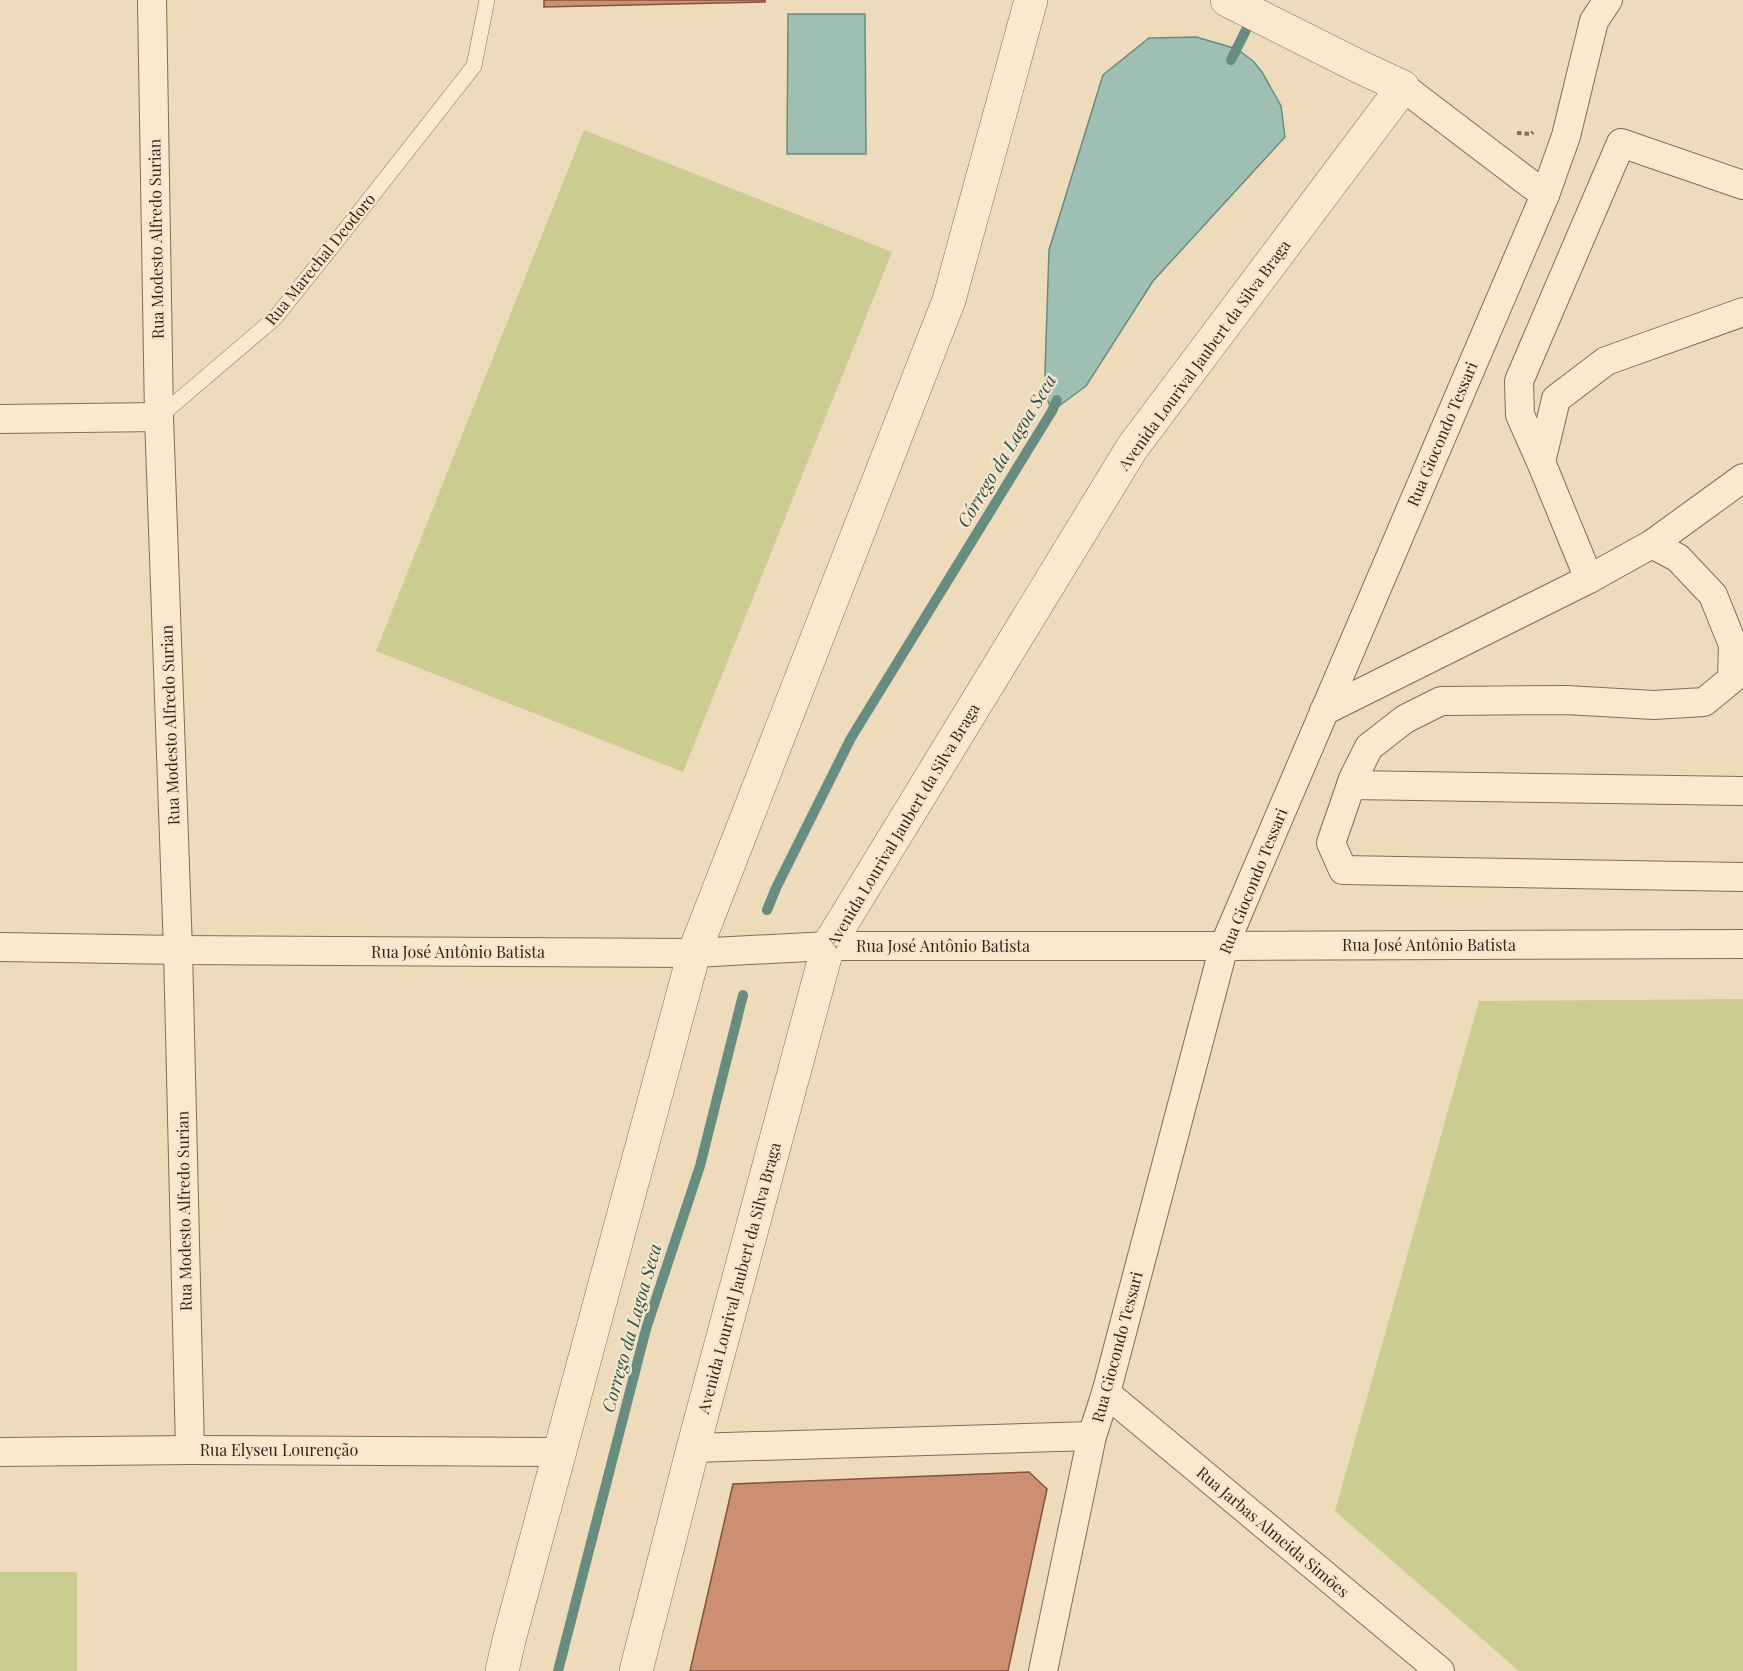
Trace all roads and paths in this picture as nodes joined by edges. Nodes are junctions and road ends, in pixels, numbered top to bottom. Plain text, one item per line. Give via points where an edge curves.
1 (152, 0) edge
2 (487, 0) edge
3 (1031, 0) edge
4 (1608, 0) edge
5 (1231, 2) edge
6 (1403, 87) junction
7 (1743, 185) edge
8 (1545, 195) junction
9 (1743, 312) edge
10 (159, 417) junction
11 (0, 419) edge
12 (1541, 462) junction
13 (1743, 478) edge
14 (1652, 544) junction
15 (1589, 579) junction
16 (1714, 694) junction
17 (1743, 697) edge
18 (1324, 711) junction
19 (1351, 785) junction
20 (1743, 791) edge
21 (1743, 877) edge
22 (1743, 944) edge
23 (828, 946) junction
24 (1224, 946) junction
25 (0, 947) edge
26 (177, 950) junction
27 (694, 953) junction
28 (1106, 1393) junction
29 (1092, 1436) junction
30 (693, 1448) junction
31 (189, 1450) junction
32 (0, 1452) edge
33 (559, 1452) junction
34 (1408, 1659) edge
35 (502, 1671) edge
36 (636, 1671) edge
37 (1043, 1671) edge
38 (1440, 1671) edge

1 - 10 street, Rua Modesto Alfredo Surian
2 - 10 lane, Rua Marechal Deodoro via 474,66 338,239 275,318
3 - 27 street via 949,300
4 - 8 street, Rua Giocondo Tessari via 1594,21 1566,136
5 - 6 street
6 - 8 street
6 - 23 street, Avenida Lourival Jaubert da Silva Braga via 1132,448
7 - 12 street via 1621,142 1519,381 1520,415
8 - 18 street, Rua Giocondo Tessari
9 - 12 street via 1606,361 1556,399
10 - 11 street
10 - 26 street, Rua Modesto Alfredo Surian
12 - 15 street
13 - 14 street
14 - 15 street
14 - 16 street via 1678,558 1713,595 1733,645 1732,680
15 - 18 street
16 - 17 street
16 - 19 street via 1704,702 1654,705 1566,700 1441,701 1405,718 1369,747
18 - 24 street, Rua Giocondo Tessari
19 - 20 street
19 - 21 street via 1331,843 1343,870
22 - 24 street, Rua José Antônio Batista
23 - 24 street, Rua José Antônio Batista
23 - 27 street, Rua José Antônio Batista
23 - 30 street, Avenida Lourival Jaubert da Silva Braga
24 - 28 street, Rua Giocondo Tessari
25 - 26 street, Rua José Antônio Batista
26 - 27 street, Rua José Antônio Batista
26 - 31 street, Rua Modesto Alfredo Surian
27 - 33 street
28 - 29 street, Rua Giocondo Tessari
28 - 34 street, Rua Jarbas Almeida Simões
29 - 30 street
29 - 37 street, Rua Giocondo Tessari
30 - 36 street, Avenida Lourival Jaubert da Silva Braga
31 - 32 street, Rua Elyseu Lourenção
31 - 33 street, Rua Elyseu Lourenção
33 - 35 street
34 - 38 street, Rua Jarbas Almeida Simões

